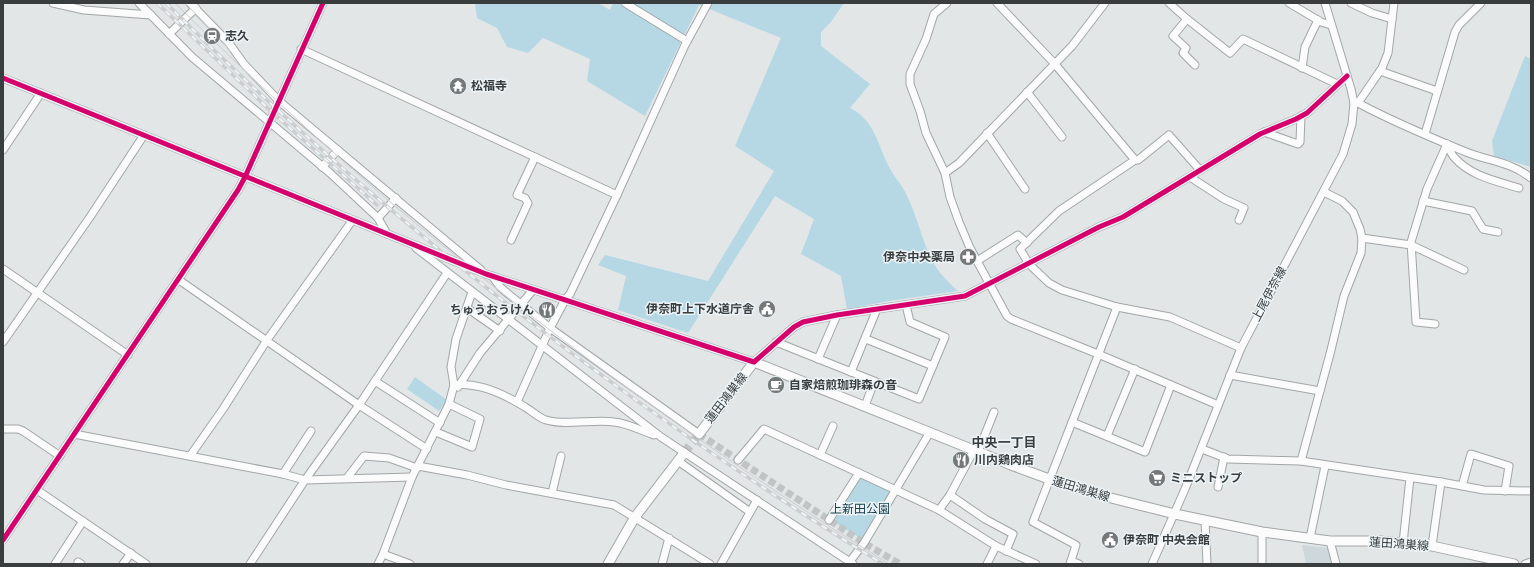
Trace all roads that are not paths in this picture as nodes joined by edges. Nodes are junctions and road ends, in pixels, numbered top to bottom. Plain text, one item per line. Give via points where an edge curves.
1 (53, 3) edge
2 (139, 3) edge
3 (323, 3) edge
4 (625, 3) edge
5 (708, 3) edge
6 (947, 3) edge
7 (997, 3) edge
8 (1105, 3) edge
9 (1169, 3) edge
10 (1288, 3) edge
11 (1325, 3) edge
12 (1351, 3) edge
13 (1394, 3) edge
14 (1481, 3) edge
15 (193, 6) edge
16 (151, 15) junction
17 (1187, 19) junction
18 (1392, 19) junction
19 (1318, 20) junction
20 (1332, 25) junction
21 (169, 34) junction
22 (686, 41) junction
23 (301, 49) junction
24 (1054, 63) junction
25 (1195, 65) dead end
26 (1302, 68) junction
27 (1380, 71) junction
28 (1347, 76) junction
29 (3, 78) edge
30 (1337, 84) junction
31 (1437, 91) junction
32 (1027, 92) junction
33 (41, 93) junction
34 (279, 101) junction
35 (1356, 103) junction
36 (1300, 116) junction
37 (270, 122) junction
38 (1264, 132) junction
39 (987, 133) junction
40 (1424, 134) junction
41 (144, 135) junction
42 (1062, 137) dead end
43 (1447, 144) junction
44 (3, 150) edge
45 (338, 150) junction
46 (535, 158) junction
47 (1135, 160) junction
48 (322, 167) junction
49 (1200, 170) junction
50 (945, 173) junction
51 (246, 177) junction
52 (1190, 177) junction
53 (1531, 178) edge
54 (1519, 188) dead end
55 (1025, 189) dead end
56 (1324, 192) junction
57 (617, 195) junction
58 (396, 198) junction
59 (1423, 201) junction
60 (378, 218) junction
61 (1239, 220) dead end
62 (352, 221) junction
63 (1498, 232) dead end
64 (387, 234) junction
65 (1362, 238) junction
66 (510, 240) dead end
67 (410, 242) junction
68 (1026, 243) junction
69 (1411, 246) junction
70 (977, 261) junction
71 (1029, 264) junction
72 (3, 269) edge
73 (1464, 270) dead end
74 (447, 273) junction
75 (489, 275) junction
76 (179, 280) junction
77 (990, 284) junction
78 (533, 290) junction
79 (472, 292) junction
80 (37, 294) junction
81 (565, 300) junction
82 (521, 304) junction
83 (906, 305) junction
84 (1117, 307) junction
85 (466, 308) junction
86 (877, 309) junction
87 (837, 315) junction
88 (508, 320) junction
89 (1435, 324) dead end
90 (550, 328) junction
91 (500, 330) junction
92 (866, 339) junction
93 (267, 340) junction
94 (3, 342) edge
95 (776, 342) junction
96 (542, 346) junction
97 (1241, 348) junction
98 (1098, 354) junction
99 (128, 355) junction
100 (818, 359) junction
101 (754, 362) junction
102 (933, 366) junction
103 (1134, 369) junction
104 (851, 372) junction
105 (1230, 375) junction
106 (375, 381) junction
107 (874, 382) junction
108 (457, 385) junction
109 (1171, 385) junction
110 (1320, 391) junction
111 (517, 402) junction
112 (449, 404) junction
113 (359, 405) junction
114 (1218, 405) junction
115 (865, 406) junction
116 (994, 412) dead end
117 (1072, 422) junction
118 (440, 423) junction
119 (833, 426) dead end
120 (3, 429) edge
121 (311, 431) dead end
122 (436, 432) junction
123 (930, 432) junction
124 (74, 434) junction
125 (699, 434) joint
126 (1108, 436) junction
127 (661, 438) junction
128 (427, 449) junction
129 (1202, 449) junction
130 (976, 451) junction
131 (820, 455) junction
132 (60, 456) junction
133 (190, 456) junction
134 (561, 456) dead end
135 (681, 457) junction
136 (1224, 457) junction
137 (738, 460) dead end
138 (1301, 461) junction
139 (1324, 466) junction
140 (418, 467) junction
141 (859, 473) junction
142 (283, 474) junction
143 (412, 477) junction
144 (347, 478) junction
145 (1410, 478) junction
146 (1049, 479) junction
147 (305, 480) junction
148 (1441, 482) junction
149 (1462, 486) junction
150 (1218, 487) dead end
151 (895, 489) junction
152 (37, 490) junction
153 (1505, 491) junction
154 (1531, 491) edge
155 (552, 493) junction
156 (950, 495) junction
157 (757, 500) junction
158 (939, 510) junction
159 (750, 512) junction
160 (1175, 514) junction
161 (634, 516) junction
162 (829, 520) dead end
163 (1205, 520) junction
164 (83, 521) junction
165 (1262, 532) junction
166 (669, 538) junction
167 (1310, 538) junction
168 (3, 540) edge
169 (1330, 542) junction
170 (1403, 543) junction
171 (996, 546) junction
172 (1432, 546) junction
173 (1006, 551) junction
174 (131, 554) junction
175 (383, 554) junction
176 (1071, 562) edge
177 (1531, 562) edge
178 (850, 563) edge
179 (55, 564) edge
180 (123, 564) edge
181 (146, 564) edge
182 (250, 564) edge
183 (378, 564) edge
184 (410, 564) edge
185 (608, 564) edge
186 (662, 564) edge
187 (710, 564) edge
188 (721, 564) edge
189 (987, 564) edge
190 (1034, 564) edge
191 (1079, 564) edge
192 (1152, 564) edge
193 (1207, 564) edge
194 (1262, 564) edge
195 (1336, 564) edge
196 (1514, 564) edge
197 (1525, 564) edge

1 - 16 street via 84,10
2 - 16 street
3 - 23 street
4 - 22 street
5 - 22 street
6 - 50 street via 934,14 910,74 910,84 926,133
7 - 24 street
8 - 24 street via 1072,46
9 - 17 street
10 - 19 street
11 - 20 street, 上尾伊奈線
12 - 18 street
13 - 18 street
14 - 31 street via 1455,32
15 - 21 street
15 - 34 street
16 - 21 street
17 - 25 street via 1173,36 1186,48 1183,53
17 - 26 street via 1230,53 1243,39
18 - 27 street via 1388,53
19 - 20 street
19 - 26 street via 1305,47
20 - 28 street, 上尾伊奈線
21 - 37 street
22 - 57 street
23 - 34 street
23 - 46 street
24 - 32 street
24 - 47 street
26 - 30 street
27 - 31 street
27 - 35 street
28 - 30 street
28 - 35 street, 上尾伊奈線
29 - 33 street
30 - 36 street via 1307,113
31 - 40 street
32 - 39 street
32 - 42 street
33 - 41 street
33 - 44 street
34 - 37 street
34 - 45 street
35 - 40 street
35 - 56 street, 上尾伊奈線 via 1348,142
36 - 38 street
36 - 38 street via 1298,144
37 - 48 street
37 - 51 street
38 - 49 street
39 - 50 street via 959,163
39 - 55 street
40 - 43 street
41 - 51 street
41 - 80 street
43 - 53 street via 1468,153 1511,165
43 - 54 street via 1454,157 1469,170
43 - 59 street
45 - 48 street
45 - 58 street
46 - 57 street
46 - 66 street via 517,195 525,198 528,203
47 - 49 street via 1169,135
47 - 68 street via 1060,212
48 - 60 street
49 - 52 street
50 - 70 street via 959,222
51 - 62 street
51 - 76 street
52 - 61 street via 1224,199 1244,208
52 - 71 street via 1123,217
56 - 65 street via 1342,201 1353,212
56 - 97 street, 上尾伊奈線
57 - 81 street
58 - 60 street
58 - 75 street
59 - 63 street via 1472,211 1483,228
59 - 69 street
60 - 64 street
62 - 64 street
62 - 93 street
64 - 67 street
65 - 69 street
65 - 110 street via 1361,253 1344,296
67 - 74 street
67 - 75 street
68 - 70 street via 1018,235
68 - 71 street via 1020,249
69 - 73 street
69 - 89 street via 1416,322
70 - 77 street
71 - 77 street
71 - 84 street via 1062,290
72 - 80 street
74 - 79 street
74 - 106 street
75 - 78 street
75 - 82 street via 500,288
76 - 93 street
76 - 99 street
77 - 83 street via 965,296
77 - 98 street via 1011,319
78 - 81 street
78 - 82 street
79 - 85 street
79 - 88 street
80 - 94 street
80 - 99 street
81 - 90 street
81 - 101 street
82 - 88 street
82 - 90 street
83 - 86 street
83 - 102 street via 910,322 945,337
84 - 97 street via 1170,317
84 - 98 street
85 - 91 street
85 - 108 street via 456,338 452,367
86 - 87 street
86 - 92 street
87 - 95 street via 803,322
87 - 100 street
88 - 91 street
88 - 96 street
90 - 96 street
90 - 125 street
91 - 108 street
92 - 102 street
92 - 104 street
93 - 113 street
93 - 133 street
95 - 100 street
95 - 101 street
96 - 111 street
96 - 127 street
97 - 105 street, 上尾伊奈線
98 - 103 street
98 - 117 street
99 - 124 street
100 - 104 street
101 - 115 main road, 蓮田鴻巣線
101 - 125 main road, 蓮田鴻巣線
102 - 107 street via 919,399
103 - 109 street
103 - 126 street
104 - 107 street
105 - 110 street
105 - 114 street, 上尾伊奈線
106 - 113 street
106 - 118 street
107 - 115 street
108 - 111 street via 482,387
108 - 112 street
109 - 114 street
109 - 126 street via 1145,452
110 - 138 street
111 - 127 street via 546,420 615,422
112 - 118 street
112 - 122 street via 480,419 472,447
113 - 128 street
113 - 147 street
114 - 129 street, 上尾伊奈線
115 - 123 main road, 蓮田鴻巣線
116 - 130 street
117 - 126 street
117 - 146 street
118 - 122 street
119 - 131 street
120 - 132 street via 23,431
121 - 142 street
122 - 128 street
123 - 130 main road, 蓮田鴻巣線
123 - 151 street
124 - 132 street
124 - 133 street
127 - 135 street
128 - 140 street
129 - 136 street
129 - 160 street, 上尾伊奈線
130 - 146 main road, 蓮田鴻巣線
130 - 156 street
131 - 137 street via 764,428
131 - 141 street
132 - 152 street
133 - 142 street
134 - 155 street
135 - 157 street
135 - 159 street
135 - 161 main road
136 - 138 street
136 - 150 street
138 - 139 street
139 - 145 street
139 - 167 street
140 - 143 street
140 - 144 street via 390,458 364,456
140 - 155 street
141 - 151 street
141 - 162 street
142 - 147 street
143 - 144 street
143 - 175 street
144 - 147 street
145 - 148 street
145 - 170 street
146 - 160 main road, 蓮田鴻巣線
146 - 176 street via 1033,522 1076,545
147 - 182 street
148 - 149 street
148 - 172 street
149 - 153 street
149 - 153 street via 1471,454 1509,466
151 - 158 street
151 - 178 street
152 - 164 street
152 - 168 street
153 - 154 street
155 - 161 street via 614,505
156 - 158 street
156 - 173 street via 1013,534
157 - 159 street
157 - 178 street
158 - 171 street
159 - 188 street
160 - 163 main road, 蓮田鴻巣線
160 - 192 street, 上尾伊奈線
161 - 166 street
161 - 185 main road
163 - 165 main road, 蓮田鴻巣線
163 - 193 street
164 - 174 street
164 - 179 street
165 - 167 main road, 蓮田鴻巣線
165 - 194 street
166 - 186 street
166 - 187 street
167 - 169 main road, 蓮田鴻巣線
169 - 170 main road, 蓮田鴻巣線
169 - 195 street
170 - 172 main road, 蓮田鴻巣線
171 - 173 street
171 - 189 street
172 - 196 main road, 蓮田鴻巣線
173 - 190 street
174 - 180 street
174 - 181 street
175 - 183 street
175 - 184 street
176 - 191 street
177 - 197 street

